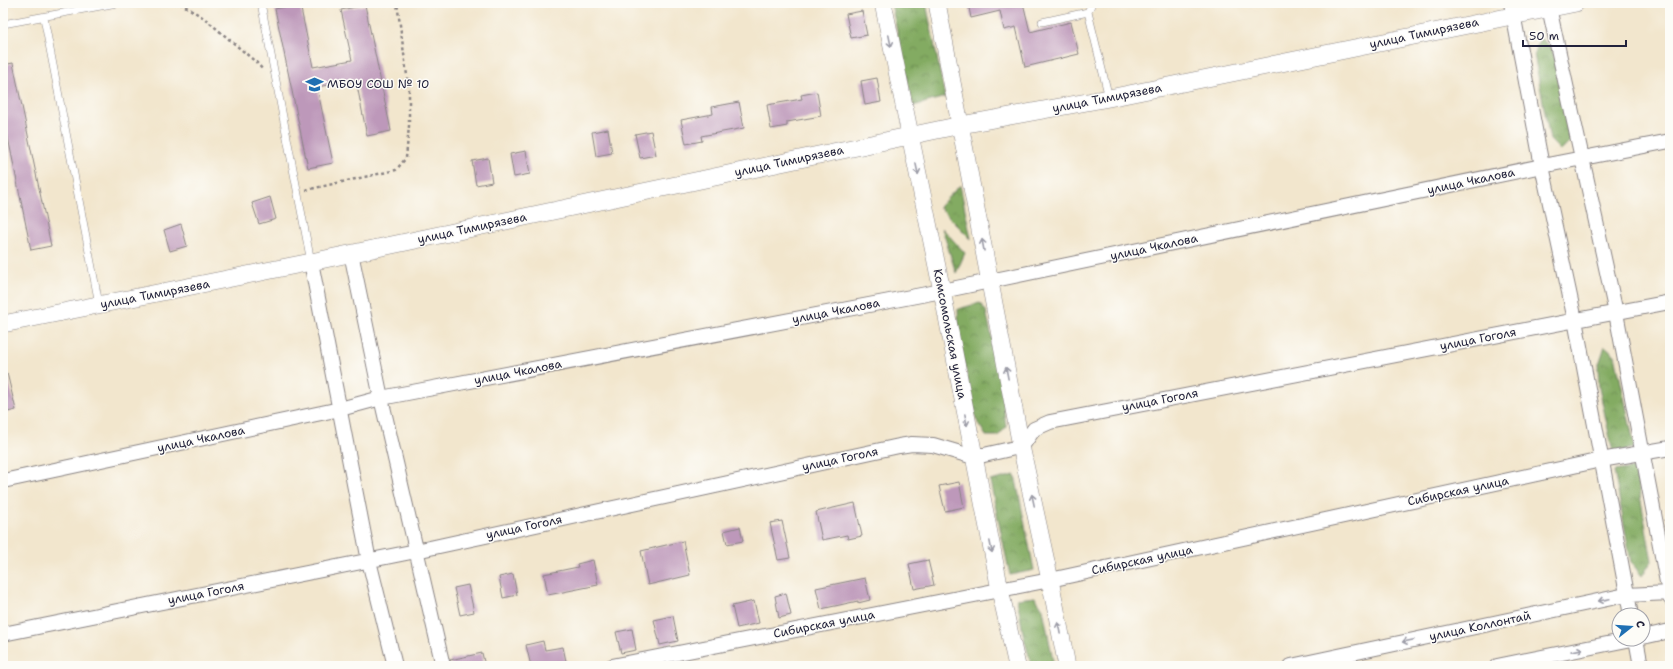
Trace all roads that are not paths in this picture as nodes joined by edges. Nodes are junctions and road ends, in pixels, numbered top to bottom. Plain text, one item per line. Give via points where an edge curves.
1 (117, 3) edge
2 (262, 3) edge
3 (883, 3) edge
4 (937, 3) edge
5 (1092, 3) edge
6 (1576, 3) edge
7 (1549, 6) edge
8 (1512, 9) edge
9 (1088, 12) junction
10 (44, 18) junction
11 (1042, 22) dead end
12 (3, 24) edge
13 (1109, 98) junction
14 (961, 125) junction
15 (910, 136) junction
16 (1670, 141) edge
17 (1583, 159) junction
18 (1542, 166) junction
19 (351, 253) junction
20 (311, 262) junction
21 (990, 281) junction
22 (942, 291) junction
23 (1670, 302) edge
24 (99, 305) junction
25 (1616, 313) junction
26 (1574, 320) junction
27 (3, 324) edge
28 (381, 398) junction
29 (340, 409) junction
30 (1021, 446) junction
31 (1670, 448) edge
32 (1642, 453) junction
33 (973, 455) junction
34 (1601, 460) junction
35 (3, 481) edge
36 (416, 551) junction
37 (369, 560) junction
38 (1050, 580) junction
39 (1000, 590) junction
40 (1626, 595) junction
41 (1670, 595) edge
42 (1629, 607) edge
43 (1670, 631) edge
44 (3, 634) edge
45 (1651, 635) edge
46 (1611, 643) edge
47 (1637, 647) edge
48 (395, 666) edge
49 (443, 666) edge
50 (612, 666) edge
51 (1017, 666) edge
52 (1067, 666) edge
53 (1291, 666) edge
54 (1497, 666) edge
55 (1641, 666) edge

1 - 10 lane
2 - 20 lane
3 -> 15 street, Комсомольская улица
4 - 14 street
5 - 9 lane
6 - 7 street, улица Тимирязева
7 - 8 street, улица Тимирязева
7 - 17 street
8 - 13 street, улица Тимирязева
8 - 18 street
9 - 11 lane
9 - 13 lane
10 - 12 lane
10 - 24 lane
13 - 14 street, улица Тимирязева
14 - 15 street, улица Тимирязева
21 -> 14 street
15 - 19 street, улица Тимирязева
15 -> 22 street, Комсомольская улица
16 - 17 street, улица Чкалова
17 - 18 street, улица Чкалова
17 - 25 street
18 - 21 street, улица Чкалова
18 - 26 street
19 - 20 street, улица Тимирязева
19 - 28 street
20 - 24 street, улица Тимирязева
20 - 29 street
21 - 22 street, улица Чкалова
30 -> 21 street
22 - 28 street, улица Чкалова
22 -> 33 street, Комсомольская улица
23 - 25 street, улица Гоголя
24 - 27 street, улица Тимирязева
25 - 26 street, улица Гоголя
25 - 32 street
26 - 30 street, улица Гоголя via 1050,422 1034,429
26 - 34 street
28 - 29 street, улица Чкалова
28 - 36 street
29 - 35 street, улица Чкалова
29 - 37 street
30 - 33 street, улица Гоголя via 984,455
38 -> 30 street
31 - 32 street, Сибирская улица
32 - 34 street, Сибирская улица
32 - 41 street
33 - 36 street, улица Гоголя via 934,445 899,446
33 -> 39 street, Комсомольская улица
34 - 38 street, Сибирская улица
34 - 40 street
36 - 37 street, улица Гоголя
36 - 49 street
37 - 44 street, улица Гоголя
37 - 48 street
38 - 39 street, Сибирская улица
52 -> 38 street
39 - 50 street, Сибирская улица
39 - 51 street, Комсомольская улица
40 - 41 street, улица Коллонтай
40 - 42 street
40 -> 53 street, улица Коллонтай
43 - 45 street
54 -> 46 street
47 - 55 street

